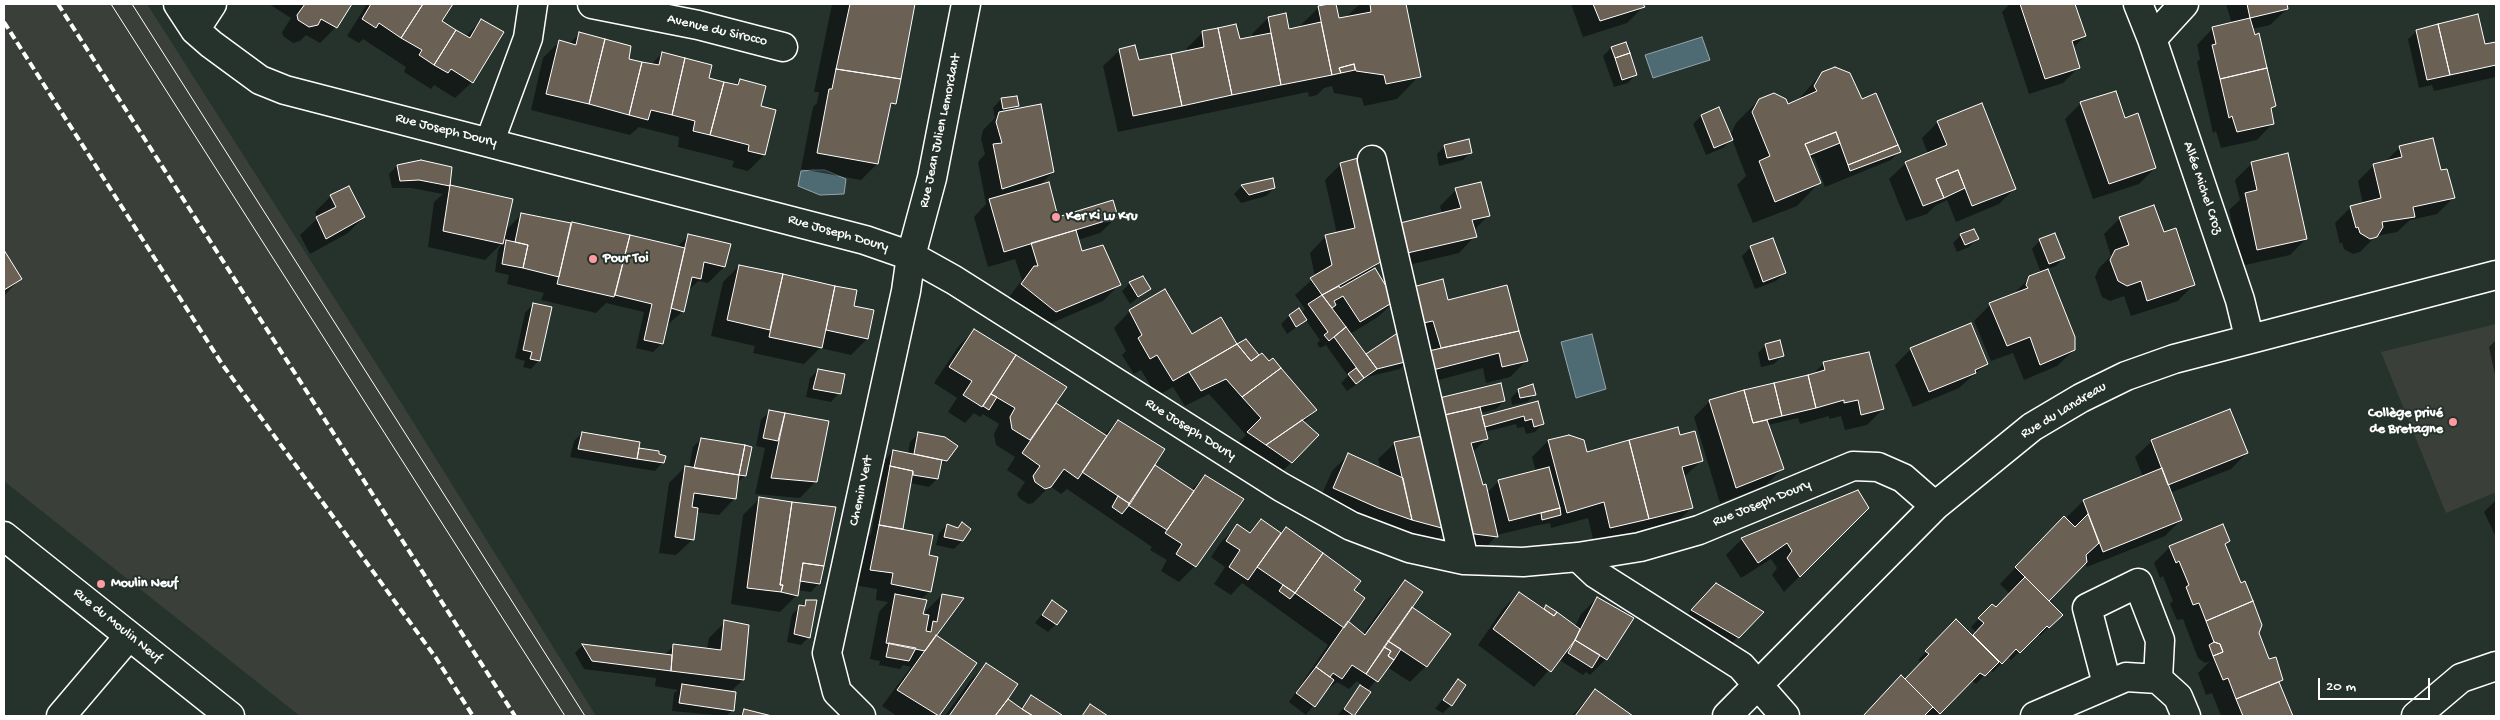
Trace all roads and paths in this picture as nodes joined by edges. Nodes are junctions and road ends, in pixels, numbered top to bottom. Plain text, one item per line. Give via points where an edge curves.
1 (178, 4) edge
2 (212, 4) edge
3 (533, 4) edge
4 (592, 4) edge
5 (966, 4) edge
6 (2138, 4) edge
7 (2184, 4) edge
8 (195, 30) junction
9 (2152, 39) junction
10 (782, 46) dead end
11 (490, 142) junction
12 (1372, 160) dead end
13 (911, 256) junction
14 (2496, 275) edge
15 (2249, 337) junction
16 (1935, 506) junction
17 (4, 536) edge
18 (1578, 557) junction
19 (1464, 560) junction
20 (129, 636) junction
21 (2496, 666) edge
22 (2158, 680) junction
23 (2107, 684) junction
24 (1758, 685) junction
25 (61, 716) edge
26 (230, 716) edge
27 (861, 716) edge
28 (1727, 716) edge
29 (1786, 716) edge
30 (2035, 716) edge
31 (2186, 716) edge
32 (2416, 716) edge

1 - 8 street, Rue Joseph Doury
2 - 8 street
3 - 11 street via 528,38
4 - 10 street, Avenue du Sirocco
5 - 13 street, Rue Jean Julien Lemordant via 932,178
6 - 9 street, Allée Michel Croz
7 - 9 street
8 - 11 street, Rue Joseph Doury via 260,80 285,90
9 - 15 street, Allée Michel Croz via 2240,300
11 - 13 street, Rue Joseph Doury via 864,240
12 - 19 street
13 - 19 street, Rue Joseph Doury via 1288,492 1351,526 1409,548
13 - 27 street, Chemin Vert via 827,653 837,692
14 - 15 street, Rue du Landreau
15 - 16 street, Rue du Landreau via 2134,373 2081,398 2032,427
16 - 18 street, Rue Joseph Doury via 1903,478 1878,467 1854,466 1699,530 1640,547
16 - 24 street, Rue du Landreau
17 - 20 street, Rue du Moulin Neuf
18 - 19 street, Rue Joseph Doury via 1523,562
18 - 24 street via 1596,574 1728,656
20 - 25 street
20 - 26 street, Rue du Moulin Neuf
21 - 32 street via 2461,678
22 - 23 street via 2126,677
22 - 23 street via 2160,640 2138,583 2088,608
22 - 31 street via 2178,698
23 - 30 street
24 - 28 street, Rue du Landreau
24 - 29 street

